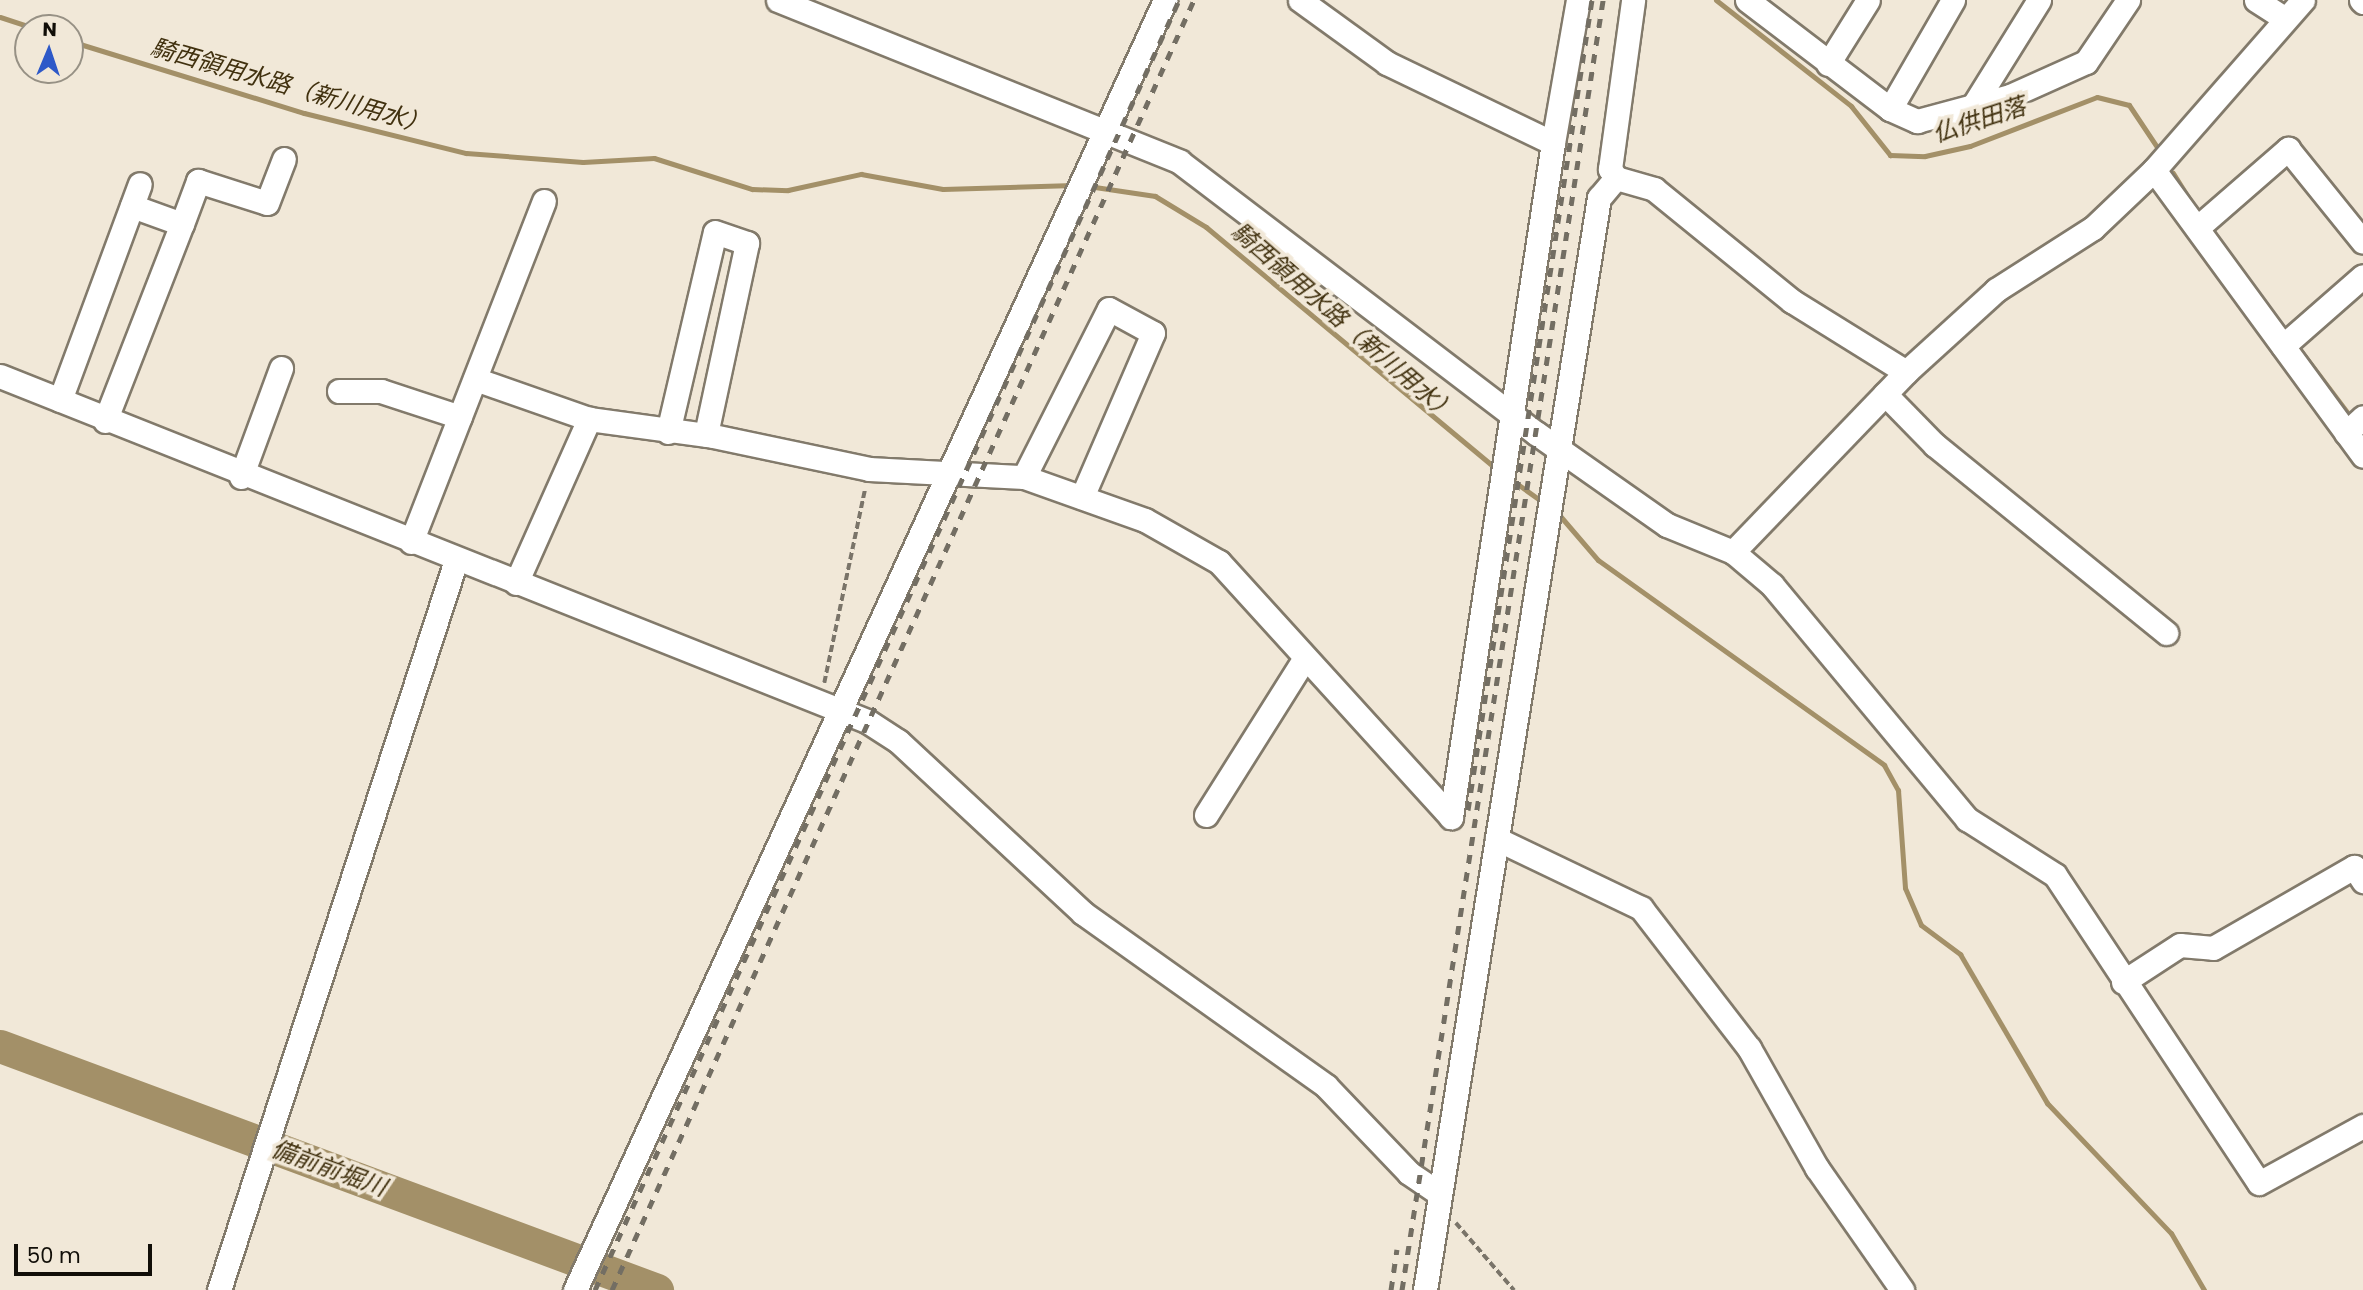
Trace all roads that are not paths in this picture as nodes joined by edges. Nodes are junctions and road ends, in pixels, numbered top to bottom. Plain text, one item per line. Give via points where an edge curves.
1 (778, 0) edge
2 (1165, 0) edge
3 (1300, 0) edge
4 (1578, 0) edge
5 (1633, 0) edge
6 (1747, 0) edge
7 (1868, 0) edge
8 (1953, 0) edge
9 (2039, 0) edge
10 (2128, 0) edge
11 (2256, 0) edge
12 (2303, 0) edge
13 (1772, 8) edge
14 (2282, 9) edge
15 (1828, 64) junction
16 (1973, 106) junction
17 (1890, 109) junction
18 (1105, 131) junction
19 (1553, 143) junction
20 (284, 159) dead end
21 (2154, 170) junction
22 (1616, 178) junction
23 (140, 184) dead end
24 (544, 201) dead end
25 (132, 206) junction
26 (182, 224) junction
27 (2197, 228) junction
28 (2363, 242) edge
29 (2363, 276) edge
30 (2283, 346) junction
31 (281, 368) dead end
32 (1906, 372) junction
33 (0, 376) edge
34 (475, 379) junction
35 (339, 391) dead end
36 (1885, 394) junction
37 (60, 400) junction
38 (1510, 412) junction
39 (460, 416) junction
40 (2363, 417) edge
41 (589, 419) junction
42 (105, 421) junction
43 (668, 432) junction
44 (2346, 433) junction
45 (706, 435) junction
46 (1558, 445) junction
47 (2363, 456) edge
48 (949, 476) junction
49 (241, 477) junction
50 (1024, 477) junction
51 (1082, 497) junction
52 (411, 542) junction
53 (1733, 552) junction
54 (456, 560) junction
55 (516, 583) junction
56 (2166, 633) dead end
57 (1305, 657) junction
58 (831, 708) junction
59 (1206, 815) dead end
60 (1497, 839) junction
61 (2363, 881) edge
62 (2123, 982) junction
63 (2363, 1126) edge
64 (1438, 1202) junction
65 (576, 1289) edge
66 (219, 1290) edge
67 (1425, 1290) edge
68 (1902, 1290) edge

1 - 18 street
2 - 18 street
3 - 19 street via 1387,63
4 - 19 street
5 - 22 street via 1610,169
6 - 13 street
7 - 15 street
8 - 17 street
9 - 16 street
10 - 16 street via 2086,62
11 - 14 street
12 - 14 street
13 - 15 street
14 - 21 street
15 - 17 street
16 - 17 street via 1917,121
18 - 38 street via 1180,162
18 - 48 street
19 - 38 street
20 - 26 street via 267,202 198,181
21 - 27 street
21 - 32 street via 2093,228 1996,290
22 - 32 street via 1654,189 1792,301
22 - 46 street via 1600,198
23 - 25 street
24 - 34 street
25 - 26 street
25 - 37 street
26 - 42 street
27 - 28 street via 2288,149
27 - 30 street
29 - 30 street
30 - 44 street
31 - 49 street
32 - 36 street
33 - 37 street
34 - 39 street
34 - 41 street
35 - 39 street via 381,391
36 - 53 street
36 - 56 street via 1935,445
37 - 42 street
38 - 46 street
38 - 57 street via 1451,817
39 - 52 street
40 - 44 street
41 - 43 street
41 - 55 street
42 - 49 street
43 - 45 street
43 - 45 street via 715,232 747,243
44 - 47 street
45 - 48 street via 869,469
46 - 53 street via 1667,525
46 - 60 street
48 - 50 street
48 - 58 street
49 - 52 street
50 - 51 street
50 - 51 street via 1109,309 1153,333
51 - 57 street via 1145,520 1219,562
52 - 54 street
53 - 62 street via 1772,585 1967,819 2055,875
54 - 55 street
54 - 66 street
55 - 58 street
57 - 59 street
58 - 64 street via 898,741 1083,913 1276,1046 1326,1086
58 - 65 street
60 - 64 street
60 - 68 street via 1641,908 1749,1048 1817,1168
61 - 62 street via 2354,867 2213,948 2180,945
62 - 63 street via 2259,1182
64 - 67 street

